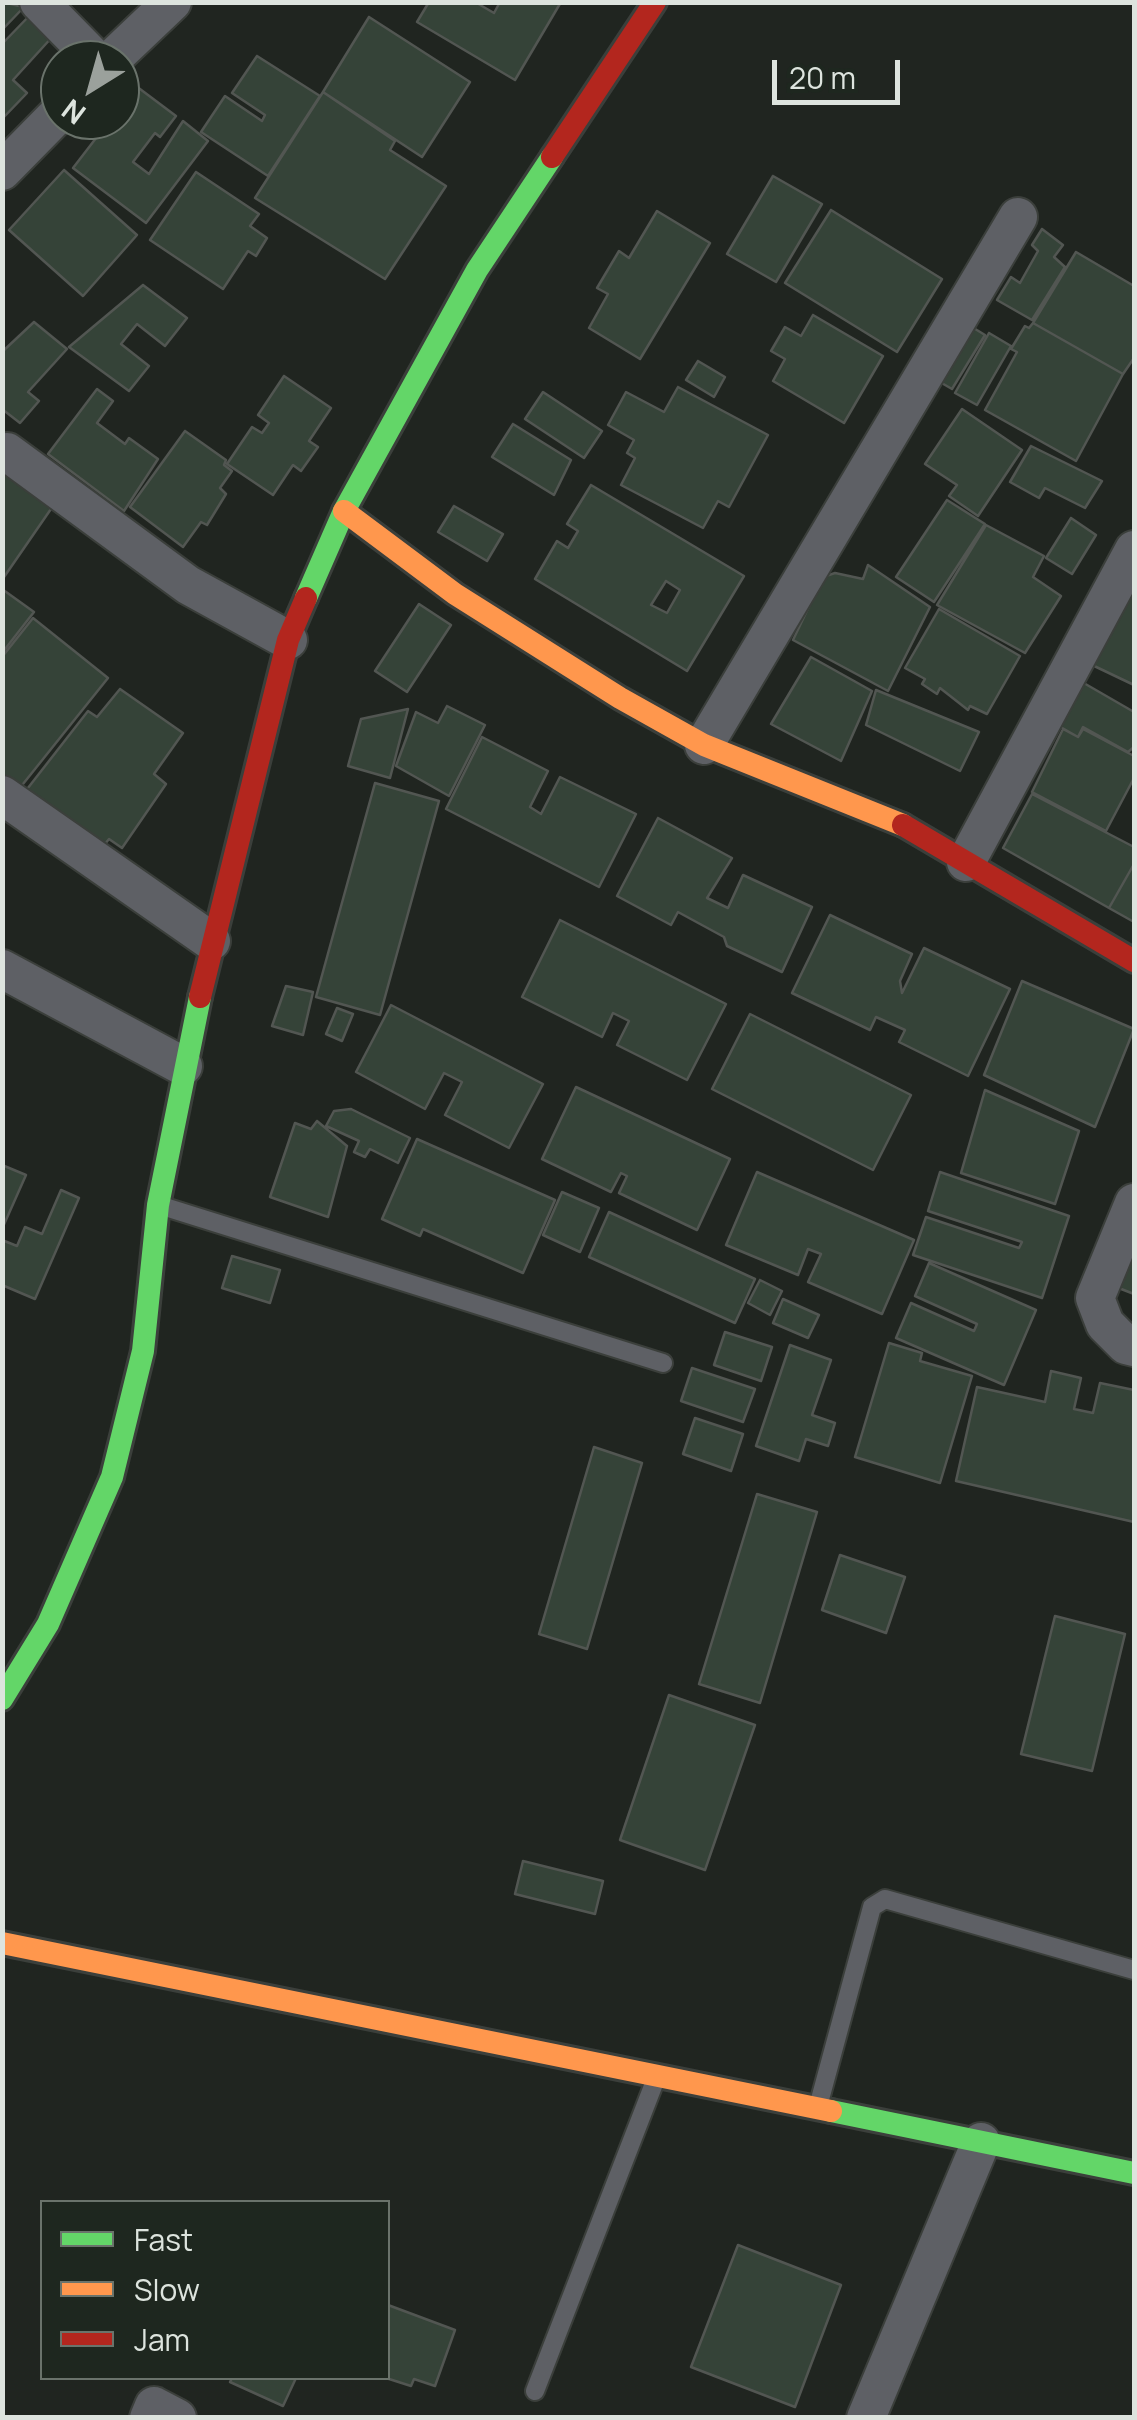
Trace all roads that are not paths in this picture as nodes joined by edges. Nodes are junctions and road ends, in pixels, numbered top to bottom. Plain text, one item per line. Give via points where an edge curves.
1 (39, 2) edge
2 (172, 2) edge
3 (655, 2) edge
4 (76, 40) edge
5 (132, 40) edge
6 (40, 132) edge
7 (2, 171) edge
8 (1018, 216) dead end
9 (7, 452) dead end
10 (344, 511) junction
11 (1134, 550) edge
12 (288, 640) junction
13 (704, 745) junction
14 (2, 795) edge
15 (966, 862) junction
16 (211, 941) junction
17 (1134, 961) edge
18 (2, 969) edge
19 (183, 1066) junction
20 (1134, 1203) edge
21 (158, 1205) junction
22 (1134, 1347) edge
23 (663, 1363) dead end
24 (2, 1700) edge
25 (2, 1944) edge
26 (1134, 1970) edge
27 (658, 2076) junction
28 (818, 2108) junction
29 (982, 2142) junction
30 (1134, 2173) edge
31 (535, 2391) dead end
32 (149, 2418) edge
33 (177, 2418) edge
34 (866, 2418) edge

1 - 4 street
2 - 5 street
3 - 10 street via 477,270
6 - 7 street
8 - 13 street
9 - 12 street via 188,585
10 - 12 street
10 - 13 street via 456,594
11 - 15 street
12 - 16 street
13 - 15 street via 915,830
14 - 16 street
15 - 17 street
16 - 19 street
18 - 19 street
19 - 21 street
20 - 22 street via 1095,1298 1104,1324
21 - 23 lane
21 - 24 street via 143,1351 112,1476 48,1624
25 - 27 street
26 - 28 lane via 885,1899 872,1907
27 - 28 street
27 - 31 lane
28 - 29 street
29 - 30 street
29 - 34 street
32 - 33 street via 154,2406

